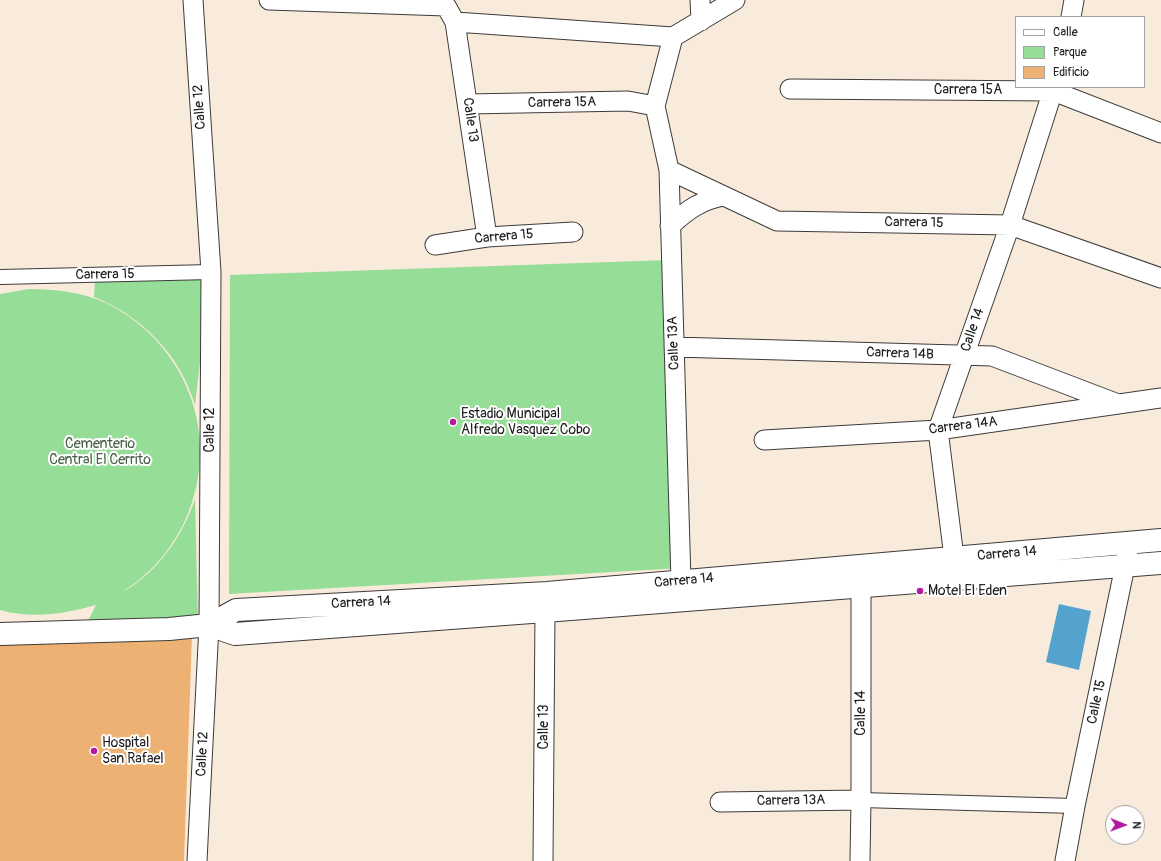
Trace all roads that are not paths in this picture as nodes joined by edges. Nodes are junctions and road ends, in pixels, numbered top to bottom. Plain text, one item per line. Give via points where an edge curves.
1 (193, 0) edge
2 (269, 0) edge
3 (700, 0) edge
4 (735, 0) edge
5 (1074, 0) edge
6 (451, 14) junction
7 (1071, 16) edge
8 (701, 21) junction
9 (673, 37) junction
10 (790, 89) dead end
11 (1054, 89) edge
12 (468, 104) junction
13 (655, 106) junction
14 (1161, 133) edge
15 (669, 170) junction
16 (724, 196) junction
17 (1010, 225) junction
18 (670, 226) junction
19 (573, 232) dead end
20 (487, 237) junction
21 (435, 245) dead end
22 (211, 272) junction
23 (0, 277) edge
24 (1161, 278) edge
25 (674, 347) junction
26 (964, 356) junction
27 (1161, 398) edge
28 (1118, 404) junction
29 (938, 430) junction
30 (764, 440) dead end
31 (1161, 540) edge
32 (1129, 543) junction
33 (1161, 563) edge
34 (1125, 566) junction
35 (955, 568) junction
36 (862, 576) junction
37 (681, 581) junction
38 (546, 602) junction
39 (209, 625) junction
40 (0, 634) edge
41 (861, 800) junction
42 (720, 802) dead end
43 (1075, 806) junction
44 (197, 861) edge
45 (543, 861) edge
46 (860, 861) edge
47 (1065, 861) edge

1 - 22 street, Calle 12
2 - 6 street
3 - 8 street
4 - 8 street
5 - 7 street
6 - 9 street
6 - 12 street, Calle 13
8 - 9 street
9 - 13 street
10 - 11 street, Carrera 15A
11 - 14 street, Carrera 15A
11 - 17 street, Calle 14
12 - 13 street, Carrera 15A via 628,101
12 - 20 street, Calle 13
13 - 15 street, Calle 13A
15 - 16 street, Carrera 15
15 - 18 street, Calle 13A
16 - 17 street, Carrera 15 via 777,221
16 - 18 street via 703,201
17 - 24 street, Carrera 15
17 - 26 street, Calle 14
18 - 25 street, Calle 13A
19 - 20 street, Carrera 15
20 - 21 street, Carrera 15
22 - 23 street, Carrera 15
22 - 39 street, Calle 12
25 - 26 street, Carrera 14B
25 - 37 street, Calle 13A
26 - 28 street, Carrera 14B via 992,356
26 - 29 street, Calle 14
27 - 28 street, Carrera 14A
28 - 29 street, Carrera 14A
29 - 30 street, Carrera 14A
29 - 35 street, Calle 14
31 - 32 street, Carrera 14
32 - 34 street, Calle 15
32 - 35 street, Carrera 14
33 - 34 street, Carrera 14
34 - 35 street, Carrera 14
34 - 43 street, Calle 15
35 - 36 street, Carrera 14
36 - 37 street, Carrera 14
36 - 38 street, Carrera 14
36 - 41 street, Calle 14
37 - 38 street, Carrera 14
38 - 39 street, Carrera 14 via 236,610
38 - 45 street, Calle 13
39 - 40 street, Carrera 14 via 169,629
39 - 44 street, Calle 12
41 - 42 street, Carrera 13A
41 - 43 street
41 - 46 street, Calle 14
43 - 47 street, Calle 15

